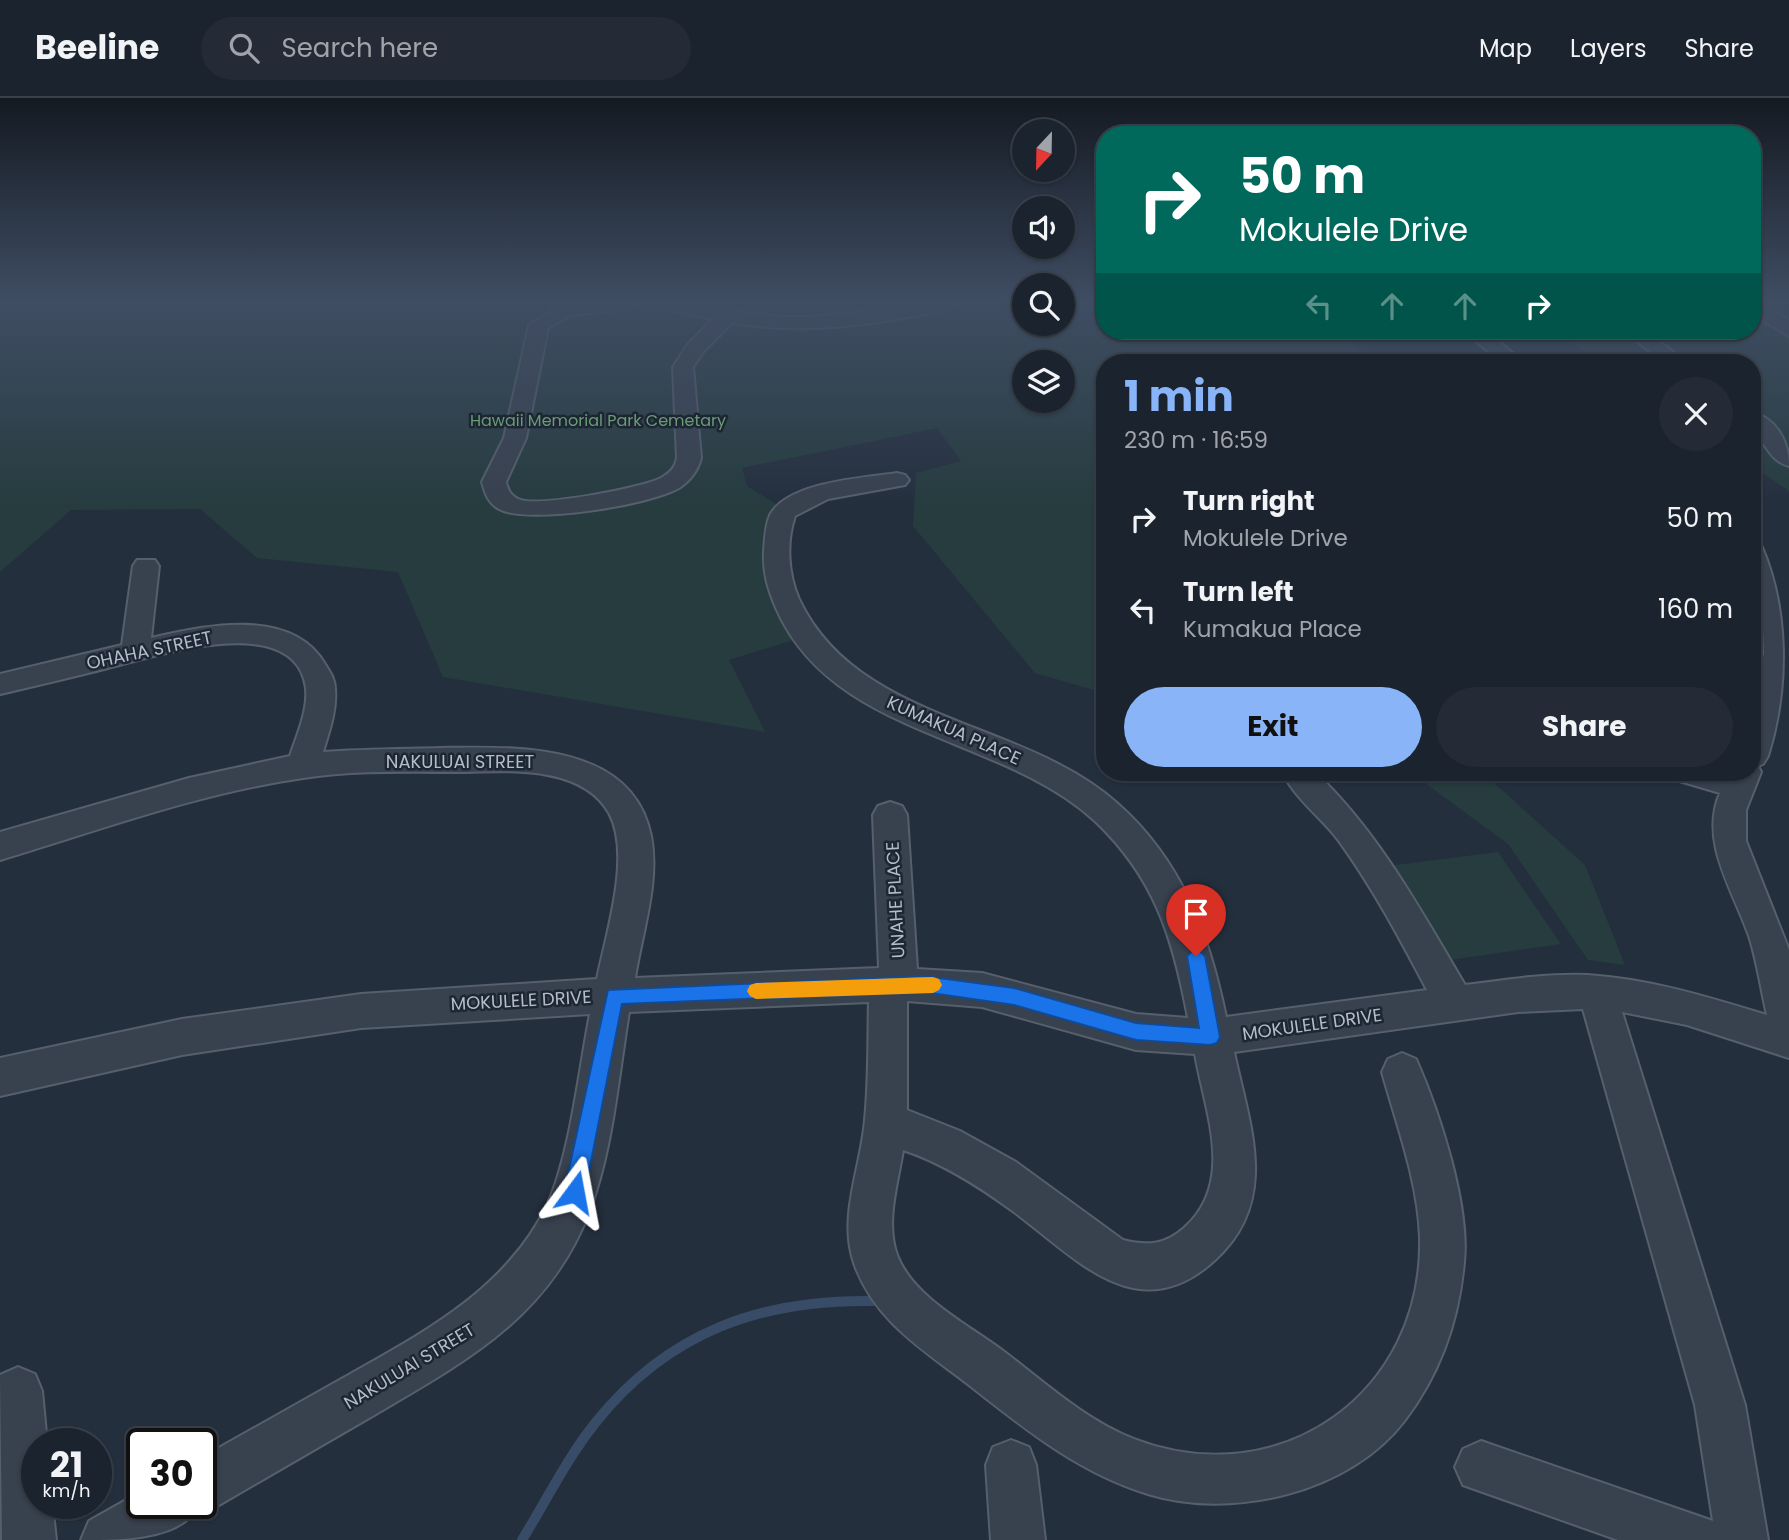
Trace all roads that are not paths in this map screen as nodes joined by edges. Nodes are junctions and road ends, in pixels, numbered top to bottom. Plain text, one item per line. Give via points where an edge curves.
1 (530, 370) edge
2 (683, 370) edge
3 (1761, 426) edge
4 (1789, 459) edge
5 (897, 480) dead end
6 (146, 566) dead end
7 (1762, 584) edge
8 (135, 651) junction
9 (0, 684) edge
10 (1761, 706) edge
11 (303, 766) junction
12 (1304, 781) edge
13 (1741, 781) edge
14 (890, 816) dead end
15 (0, 846) edge
16 (894, 985) junction
17 (1597, 993) junction
18 (615, 996) junction
19 (1455, 1004) junction
20 (1789, 1027) edge
21 (1210, 1037) junction
22 (1789, 1040) edge
23 (1402, 1072) dead end
24 (0, 1076) edge
25 (886, 1124) junction
26 (18, 1391) dead end
27 (1011, 1465) dead end
28 (1481, 1467) dead end
29 (217, 1477) edge
30 (144, 1519) edge
31 (29, 1540) edge
32 (107, 1540) edge
33 (1018, 1540) edge
34 (1694, 1540) edge
35 (1741, 1540) edge

1 - 2 street via 515,438 494,482 502,500 526,508 555,508 651,491 676,479 689,458
3 - 4 street
5 - 21 street, KUMAKUA PLACE via 806,498 786,511 781,522 778,572 793,616 819,650 855,681 903,709 1042,769 1087,797 1127,833 1162,877 1187,928
6 - 8 street
7 - 10 street via 1784,626 1786,657 1783,675
8 - 9 street, OHAHA STREET
8 - 11 street, OHAHA STREET via 232,634 273,639 298,650 314,666 320,687
11 - 15 street, NAKULUAI STREET
11 - 18 street, NAKULUAI STREET via 530,759 568,767 600,783 627,815 637,856
12 - 19 street via 1362,845
13 - 20 street via 1729,810 1729,841 1768,939
14 - 16 street, UNAHE PLACE
16 - 18 street, MOKULELE DRIVE
16 - 21 street, MOKULELE DRIVE via 982,990 1136,1032
16 - 25 street, UNAHE PLACE
17 - 19 street, MOKULELE DRIVE via 1550,992
17 - 22 street, MOKULELE DRIVE via 1687,1008
17 - 35 street via 1720,1405
18 - 24 street, MOKULELE DRIVE via 448,1003 273,1022
18 - 29 street, NAKULUAI STREET via 575,1192 554,1240 521,1286 451,1344
19 - 21 street, MOKULELE DRIVE
21 - 25 street, KUMAKUA PLACE via 1234,1146 1234,1184 1219,1222 1206,1239 1165,1265 1152,1268 1119,1263 972,1158 946,1143
23 - 25 street, UNAHE PLACE via 1441,1226 1440,1287 1424,1345 1411,1373 1366,1428 1303,1465 1266,1477 1227,1482 1149,1469 1086,1442 895,1294 876,1263 869,1223
26 - 31 street
27 - 33 street
28 - 34 street
30 - 32 street

